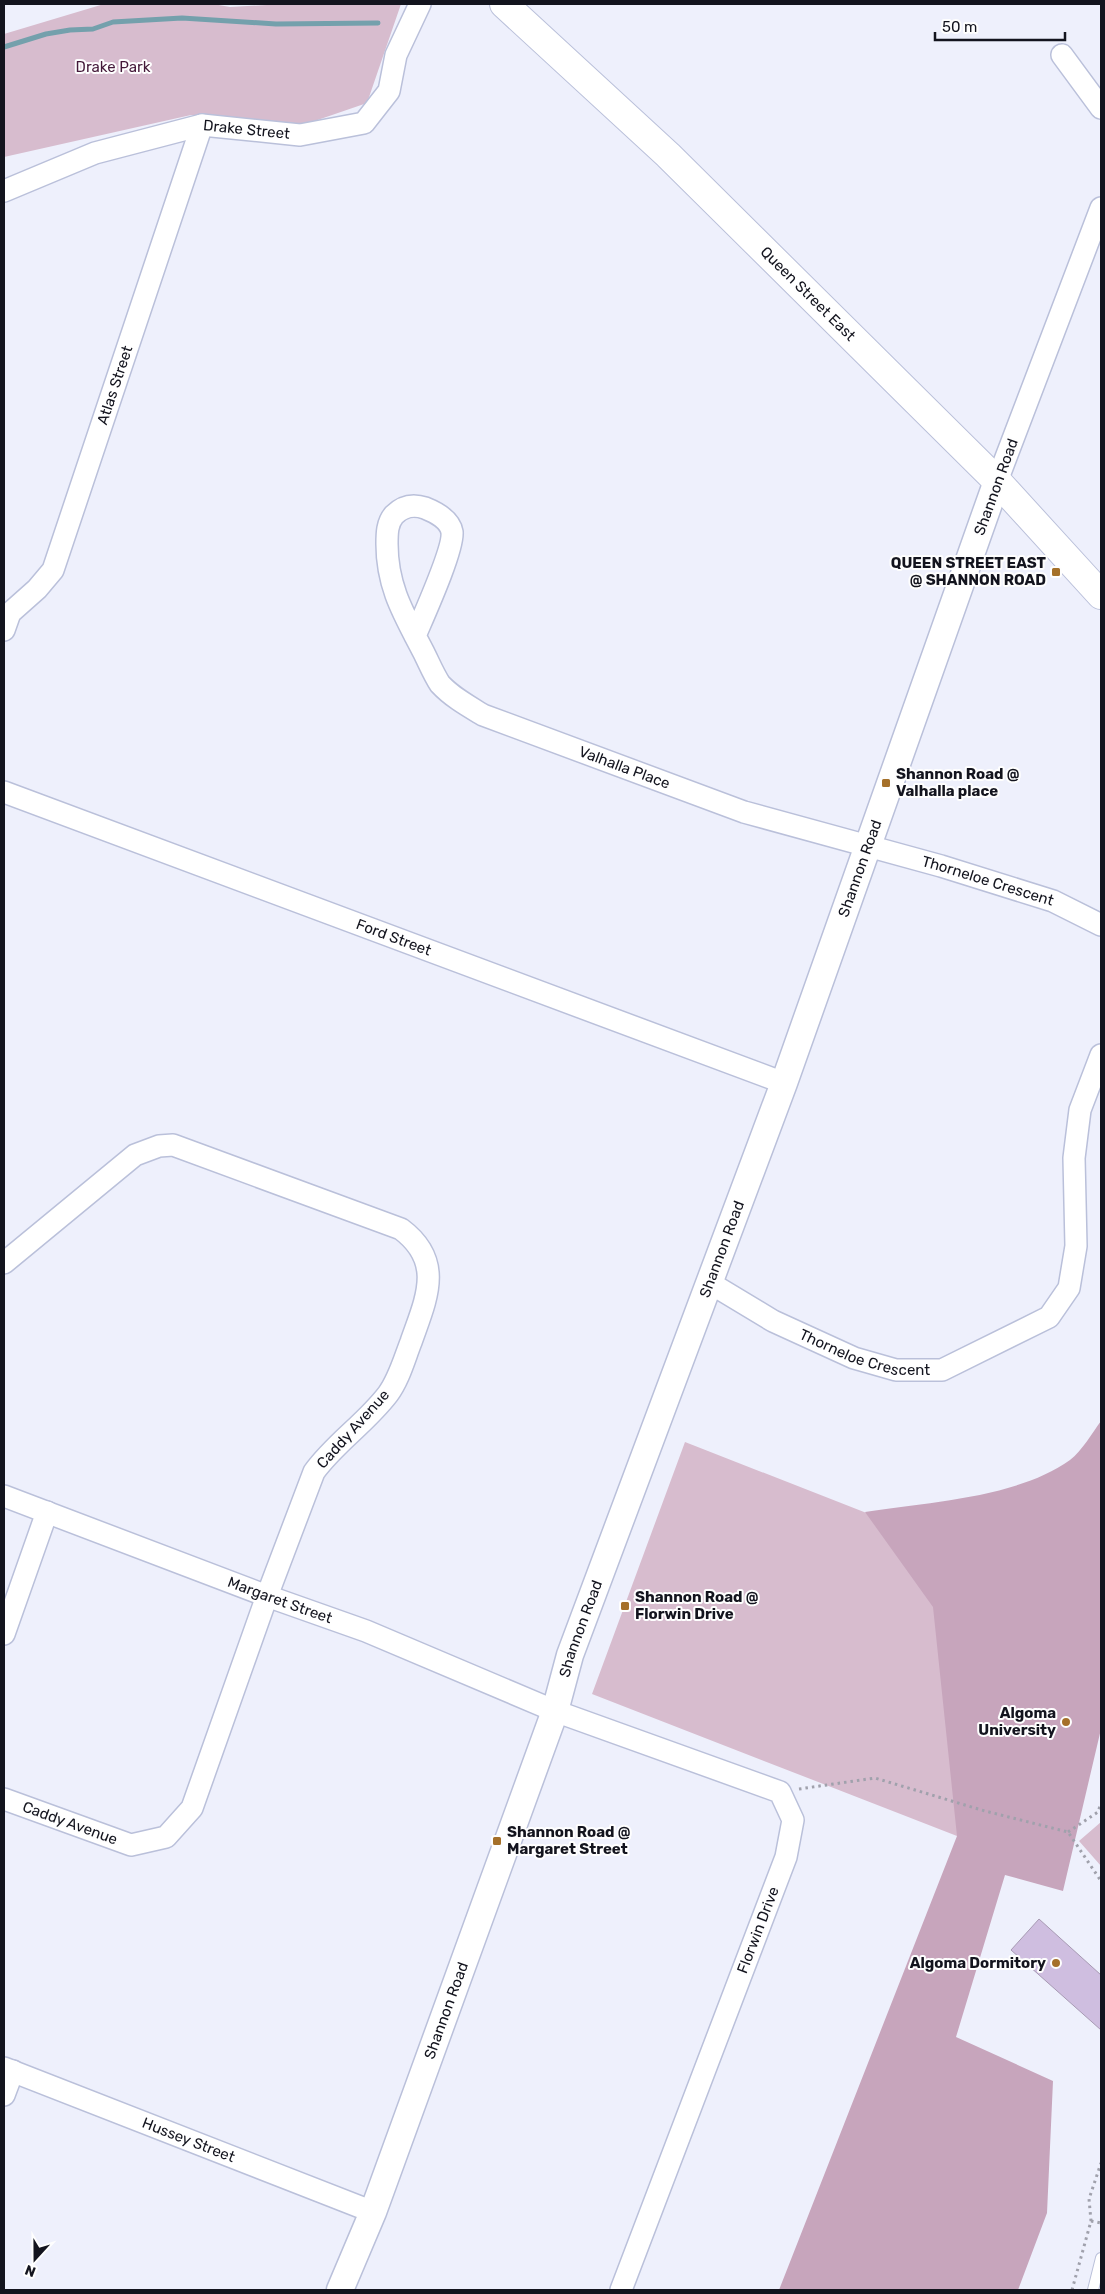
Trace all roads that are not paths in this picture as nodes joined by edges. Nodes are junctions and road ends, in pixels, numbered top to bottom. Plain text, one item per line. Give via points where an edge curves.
1 (420, 4) edge
2 (504, 4) edge
3 (1062, 55) dead end
4 (1101, 108) edge
5 (202, 125) junction
6 (4, 191) edge
7 (1101, 208) edge
8 (997, 481) junction
9 (1101, 595) edge
10 (5, 624) edge
11 (415, 636) junction
12 (4, 792) edge
13 (869, 846) junction
14 (1101, 925) edge
15 (1101, 1055) edge
16 (784, 1083) junction
17 (4, 1263) edge
18 (710, 1283) junction
19 (4, 1496) edge
20 (47, 1512) junction
21 (267, 1596) junction
22 (4, 1634) edge
23 (554, 1711) junction
24 (4, 1799) edge
25 (8, 2069) edge
26 (4, 2095) edge
27 (373, 2212) junction
28 (1101, 2258) edge
29 (340, 2290) edge
30 (621, 2290) edge
31 (1093, 2290) edge

1 - 5 street, Drake Street via 396,55 389,92 364,123 300,136
2 - 8 main road, Queen Street East via 668,155
3 - 4 street
5 - 6 street, Drake Street via 95,153
5 - 10 street, Atlas Street via 53,570 10,613
7 - 8 street, Shannon Road
8 - 9 main road, Queen Street East
8 - 13 street, Shannon Road
11 - 11 street, Valhalla Place via 437,584 452,532 444,519 419,506 406,506 393,516 387,528 387,562 395,596
11 - 13 street, Valhalla Place via 440,683 460,702 483,715 744,812
12 - 16 street, Ford Street
13 - 14 street, Thorneloe Crescent via 1053,901
13 - 16 street, Shannon Road
15 - 18 street, Thorneloe Crescent via 1080,1110 1074,1158 1076,1246 1069,1288 1049,1316 942,1370 896,1370 854,1358 773,1321
16 - 18 street, Shannon Road
17 - 21 street, Caddy Avenue via 136,1155 159,1146 173,1145 384,1222 401,1229 418,1244 428,1267 430,1284 396,1380 388,1395 314,1472
18 - 23 street, Shannon Road via 570,1655
19 - 20 street, Margaret Street
20 - 21 street, Margaret Street
20 - 22 street
21 - 23 street, Margaret Street via 366,1631
21 - 24 street, Caddy Avenue via 192,1808 166,1836 131,1845
23 - 27 street, Shannon Road
23 - 30 street, Florwin Drive via 780,1792 793,1820 786,1857
25 - 26 street
25 - 27 street, Hussey Street
27 - 29 street, Shannon Road
28 - 31 lane

